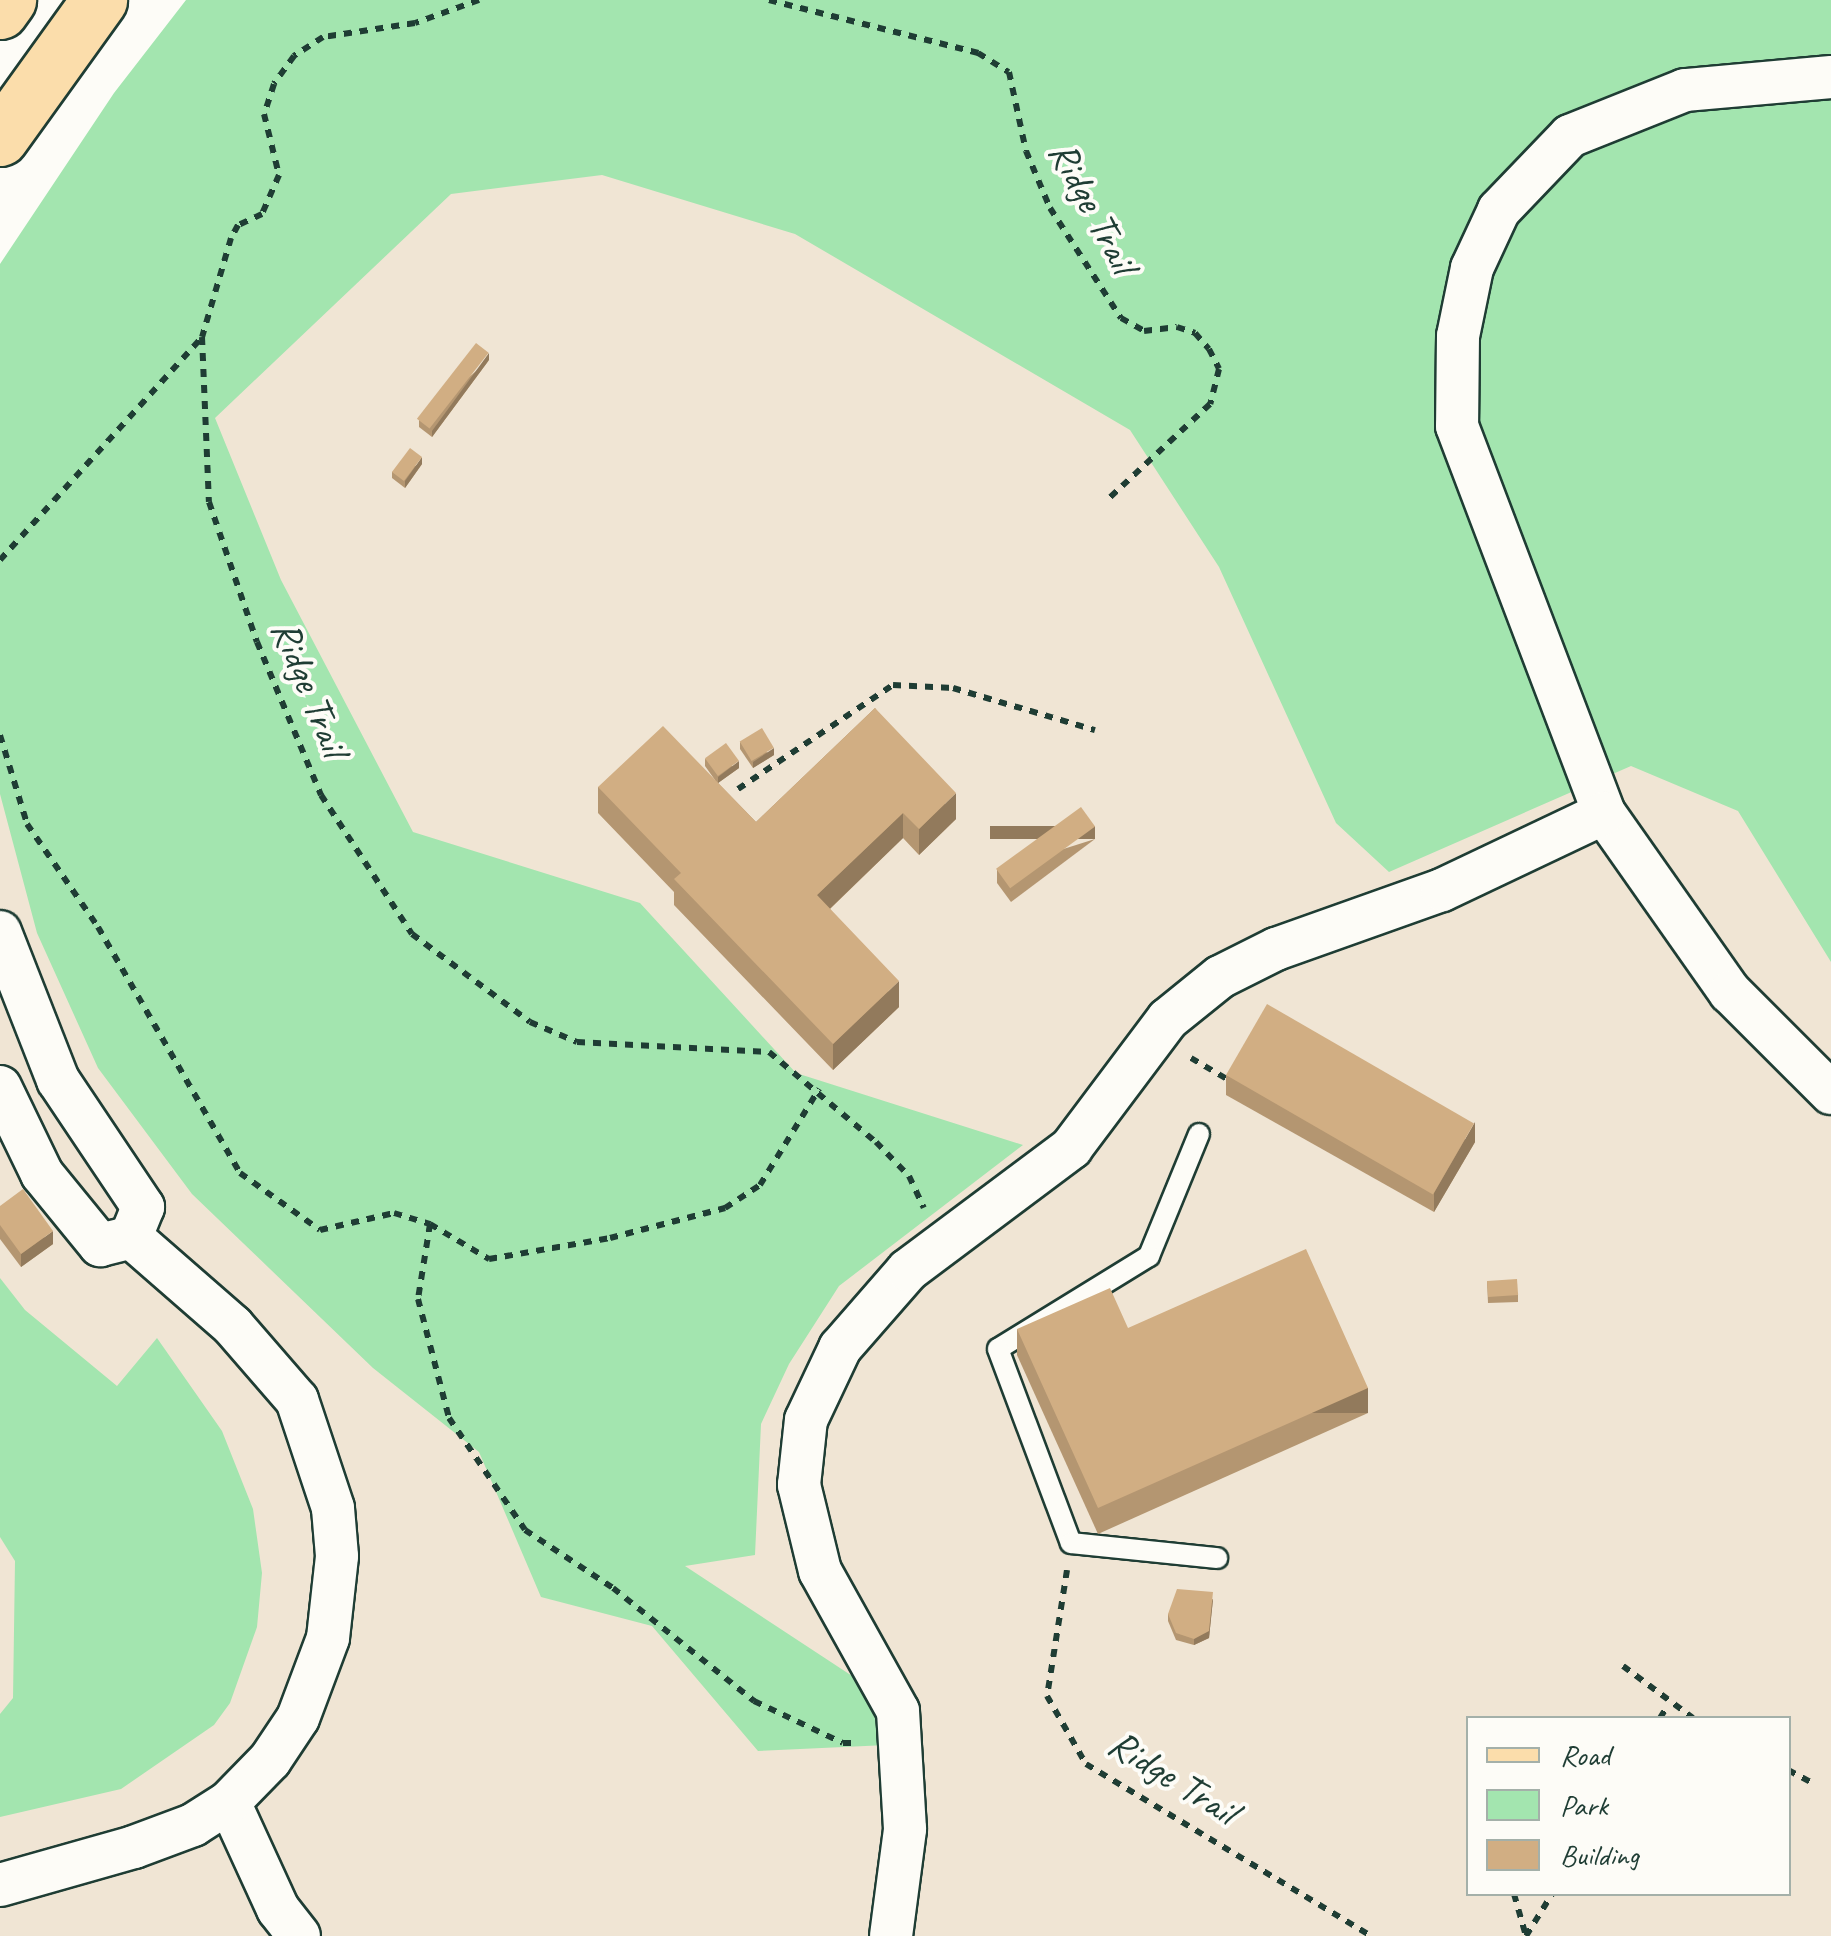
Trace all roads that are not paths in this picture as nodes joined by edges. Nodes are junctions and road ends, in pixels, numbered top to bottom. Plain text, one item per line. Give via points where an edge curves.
1 (8, 0) edge
2 (100, 0) edge
3 (0, 10) edge
4 (1831, 77) edge
5 (0, 138) edge
6 (1604, 813) junction
7 (0, 932) edge
8 (0, 1088) edge
9 (1831, 1093) edge
10 (1198, 1134) dead end
11 (132, 1237) junction
12 (1217, 1558) dead end
13 (228, 1802) junction
14 (0, 1885) edge
15 (300, 1936) edge
16 (891, 1936) edge

1 - 3 main road
2 - 5 main road
4 - 6 street via 1685,90 1570,136 1499,210 1472,268 1458,336 1457,426
6 - 9 street via 1730,992
6 - 16 street via 1442,890 1276,949 1220,977 1168,1018 1072,1148 950,1234 859,1322 815,1394 799,1485 820,1571 886,1679 903,1744 905,1829
7 - 11 street via 58,1080 143,1207
8 - 11 street via 42,1174 100,1245
10 - 12 lane via 1150,1256 998,1349 1071,1543
11 - 13 street via 269,1362 297,1400 333,1508 335,1596 316,1678 270,1760
13 - 14 street via 193,1825 134,1848
13 - 15 street via 278,1909

